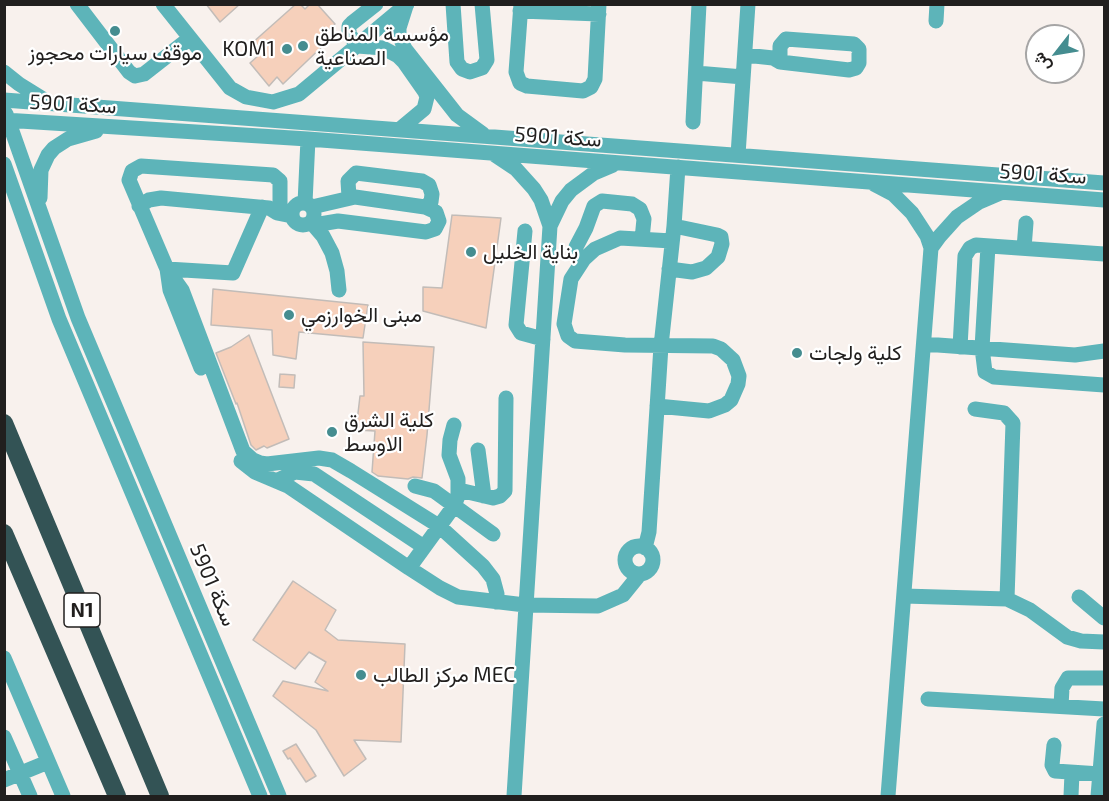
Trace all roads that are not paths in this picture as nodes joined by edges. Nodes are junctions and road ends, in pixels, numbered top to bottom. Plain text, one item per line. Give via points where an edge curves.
1 (77, 4) edge
2 (163, 4) edge
3 (376, 4) edge
4 (453, 4) edge
5 (482, 4) edge
6 (699, 4) edge
7 (748, 4) edge
8 (937, 4) edge
9 (406, 5) edge
10 (520, 8) edge
11 (599, 9) edge
12 (936, 21) dead end
13 (190, 38) junction
14 (358, 46) junction
15 (780, 62) junction
16 (744, 65) junction
17 (4, 72) edge
18 (696, 73) junction
19 (4, 100) edge
20 (56, 105) junction
21 (6, 117) edge
22 (693, 122) dead end
23 (107, 127) junction
24 (400, 129) junction
25 (485, 135) junction
26 (308, 139) junction
27 (493, 154) junction
28 (738, 155) junction
29 (620, 163) junction
30 (4, 164) edge
31 (678, 167) junction
32 (4, 177) edge
33 (869, 182) junction
34 (1104, 183) edge
35 (1004, 192) junction
36 (15, 197) junction
37 (349, 197) junction
38 (1104, 200) edge
39 (139, 206) junction
40 (270, 206) junction
41 (425, 207) junction
42 (39, 210) junction
43 (305, 213) junction
44 (1026, 223) dead end
45 (550, 226) junction
46 (525, 231) dead end
47 (673, 234) junction
48 (642, 239) junction
49 (988, 246) junction
50 (576, 247) dead end
51 (932, 248) junction
52 (1024, 248) junction
53 (1104, 254) edge
54 (167, 269) junction
55 (669, 269) junction
56 (339, 290) dead end
57 (963, 295) junction
58 (985, 297) junction
59 (543, 339) junction
60 (924, 344) junction
61 (661, 346) junction
62 (960, 346) junction
63 (982, 348) junction
64 (1104, 351) edge
65 (1104, 385) edge
66 (506, 398) dead end
67 (657, 406) junction
68 (975, 409) dead end
69 (4, 423) edge
70 (454, 425) dead end
71 (478, 450) dead end
72 (274, 474) junction
73 (415, 486) dead end
74 (459, 490) junction
75 (484, 496) junction
76 (454, 506) junction
77 (439, 526) junction
78 (4, 532) edge
79 (493, 534) dead end
80 (424, 547) junction
81 (645, 548) junction
82 (409, 568) junction
83 (640, 574) junction
84 (904, 596) junction
85 (1079, 597) dead end
86 (1007, 599) junction
87 (496, 602) junction
88 (525, 605) junction
89 (1104, 618) edge
90 (1104, 642) edge
91 (4, 658) edge
92 (1104, 678) edge
93 (928, 699) dead end
94 (1061, 706) junction
95 (1104, 709) edge
96 (1104, 724) edge
97 (4, 737) edge
98 (1054, 745) dead end
99 (48, 762) junction
100 (1072, 772) junction
101 (20, 774) junction
102 (1100, 774) junction
103 (4, 780) edge
104 (30, 796) edge
105 (63, 796) edge
106 (117, 796) edge
107 (160, 796) edge
108 (260, 796) edge
109 (279, 796) edge
110 (514, 796) edge
111 (888, 796) edge
112 (1071, 796) edge
113 (1098, 796) edge

1 - 13 street via 135,76 144,74
2 - 13 street, سكة 5901
3 - 14 street via 349,26 348,34
4 - 5 street via 457,62 470,72 482,68 487,60
6 - 18 street
7 - 16 street
8 - 12 street
9 - 14 street, سكة 5901
9 - 25 street, سكة 5901 via 399,28 401,43 457,115
10 - 11 street
10 - 11 street via 516,72 520,82 527,86 583,90 596,79
13 - 14 street, سكة 5901 via 230,87 263,102 282,101 299,94
14 - 24 street via 391,51 426,92 424,109
15 - 15 street via 851,70 859,63 860,51 854,44 786,39 780,46
15 - 16 street via 773,58
16 - 18 street
16 - 28 street
17 - 20 street
18 - 22 street
19 - 20 street, سكة 5901
20 - 24 street, سكة 5901
21 - 23 street, سكة 5901
21 - 42 street, سكة 5901
23 - 26 street, سكة 5901
23 - 42 street via 68,139 54,148 41,170
24 - 25 street, سكة 5901
25 - 28 street, سكة 5901
26 - 27 street, سكة 5901
26 - 43 street
27 - 29 street, سكة 5901
27 - 45 street via 530,183
28 - 34 street, سكة 5901
29 - 31 street, سكة 5901
29 - 45 street via 594,172 571,189
30 - 36 street, سكة 5901
31 - 33 street, سكة 5901
31 - 47 street
32 - 36 street
33 - 35 street, سكة 5901
33 - 51 street via 893,194 912,213
35 - 38 street, سكة 5901
35 - 51 street via 957,217
36 - 108 street, سكة 5901 via 59,319
37 - 41 street
37 - 41 street via 348,181 356,173 422,180 432,194
37 - 43 street
39 - 40 street via 161,198
39 - 40 street via 129,180 132,171 141,166 273,175 280,181
39 - 54 street
40 - 43 street via 277,213
40 - 54 street via 233,273
41 - 43 street via 438,216 438,225 431,231 338,221
42 - 109 street, سكة 5901 via 78,318
43 - 56 street via 332,253
44 - 52 street
45 - 59 street
46 - 59 street via 516,325 521,333
47 - 48 street
47 - 55 street
47 - 55 street via 717,235 722,244 718,257 706,268 692,272
48 - 50 street via 644,219 640,209 632,204 602,201 594,206
48 - 61 street via 614,240 584,259 569,287 564,329 579,342
49 - 52 street
49 - 57 street via 976,245 967,250
49 - 58 street
51 - 60 street
52 - 53 street
54 - 72 street via 170,290 236,454 247,467
55 - 61 street
57 - 58 street
57 - 62 street
58 - 63 street
59 - 88 street
60 - 62 street
60 - 84 street
61 - 67 street
61 - 67 street via 721,349 733,360 739,376 736,392 717,409
62 - 63 street
63 - 64 street via 1075,355
63 - 65 street via 983,369 990,376
66 - 75 street via 505,491 497,498
67 - 81 street
68 - 86 street via 1005,413 1013,423
69 - 107 highway, N1
70 - 74 street via 449,455
71 - 75 street
72 - 77 street via 312,458 332,460
72 - 80 street via 314,474
72 - 82 street
73 - 76 street via 434,491
74 - 75 street
74 - 76 street
76 - 77 street
76 - 79 street
77 - 80 street
77 - 87 street via 489,572
78 - 106 highway, N1
80 - 82 street
81 - 83 street via 652,555 652,566
81 - 83 street via 631,549 626,557 627,567
82 - 87 street via 458,597
83 - 88 street via 629,589 606,604 588,608
84 - 86 street
84 - 111 street
85 - 89 street
86 - 90 street via 1067,637
87 - 88 street
88 - 110 street
91 - 99 street
92 - 94 street via 1068,678 1062,688
93 - 94 street
94 - 95 street
96 - 102 street
97 - 101 street
98 - 100 street via 1053,770
99 - 101 street
99 - 105 street
100 - 102 street
100 - 112 street
101 - 103 street
101 - 104 street
102 - 113 street

